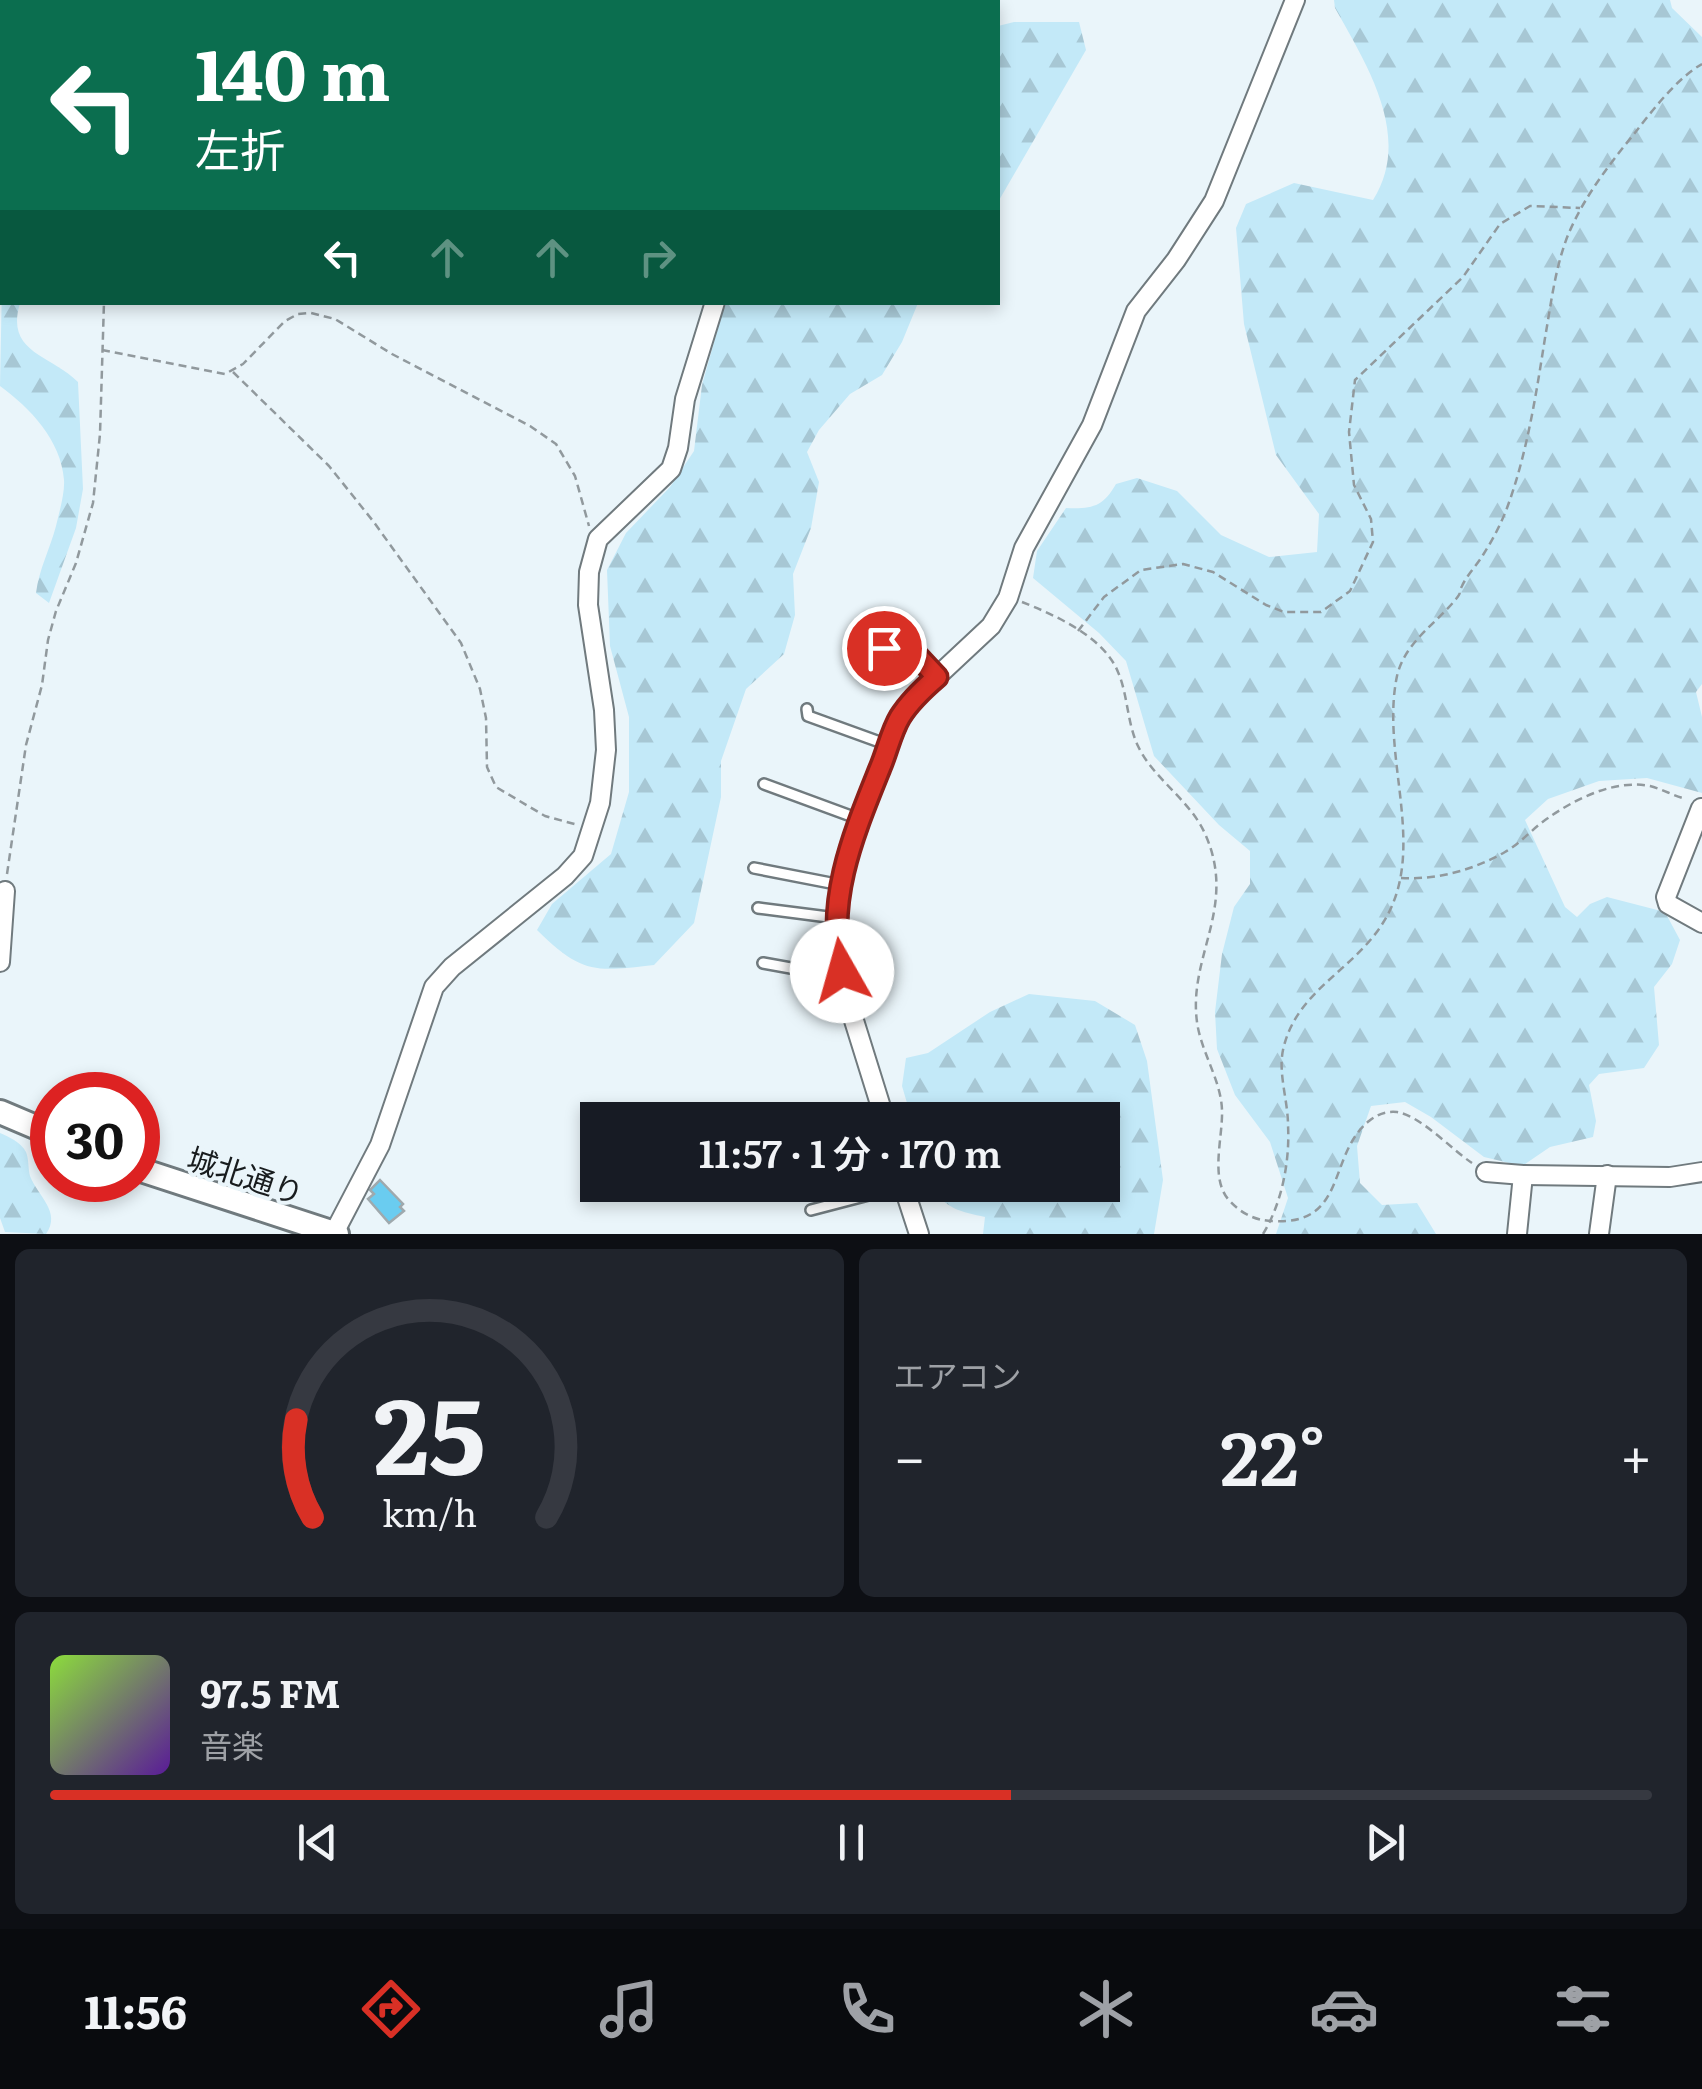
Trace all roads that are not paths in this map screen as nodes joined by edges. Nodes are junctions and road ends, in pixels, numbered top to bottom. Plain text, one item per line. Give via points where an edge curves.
1 (1295, 0) edge
2 (714, 305) edge
3 (858, 650) dead end
4 (937, 677) junction
5 (807, 709) dead end
6 (889, 745) junction
7 (764, 784) dead end
8 (1696, 805) edge
9 (858, 819) junction
10 (754, 868) dead end
11 (841, 886) junction
12 (5, 891) road end
13 (758, 908) dead end
14 (836, 918) junction
15 (1702, 923) edge
16 (0, 962) edge
17 (763, 962) dead end
18 (842, 971) junction
19 (880, 1102) edge
20 (0, 1112) edge
21 (30, 1125) edge
22 (1486, 1172) road end
23 (1702, 1172) edge
24 (1607, 1175) junction
25 (1523, 1176) junction
26 (160, 1177) edge
27 (840, 1202) edge
28 (909, 1202) edge
29 (810, 1210) dead end
30 (306, 1230) edge
31 (336, 1234) edge
32 (919, 1234) edge
33 (1517, 1234) edge
34 (1598, 1234) edge

1 - 4 street via 1214,201 1136,311 1092,425 1024,548 1008,598 991,626
2 - 31 street via 671,468 598,539 589,572 606,750 594,830 565,876 434,986 380,1145
3 - 4 lane via 908,646
4 - 6 street via 898,720
5 - 6 lane via 808,716
6 - 9 street
7 - 9 lane
8 - 15 street via 1666,897
9 - 11 street
10 - 11 lane
11 - 14 street
12 - 16 street
13 - 14 lane
14 - 18 street
17 - 18 lane via 824,974
18 - 19 street
20 - 21 street
22 - 25 street
23 - 24 street
24 - 25 street
24 - 34 street
25 - 33 street
26 - 30 street, 城北通り
27 - 29 lane
28 - 32 street
30 - 31 street, 城北通り

